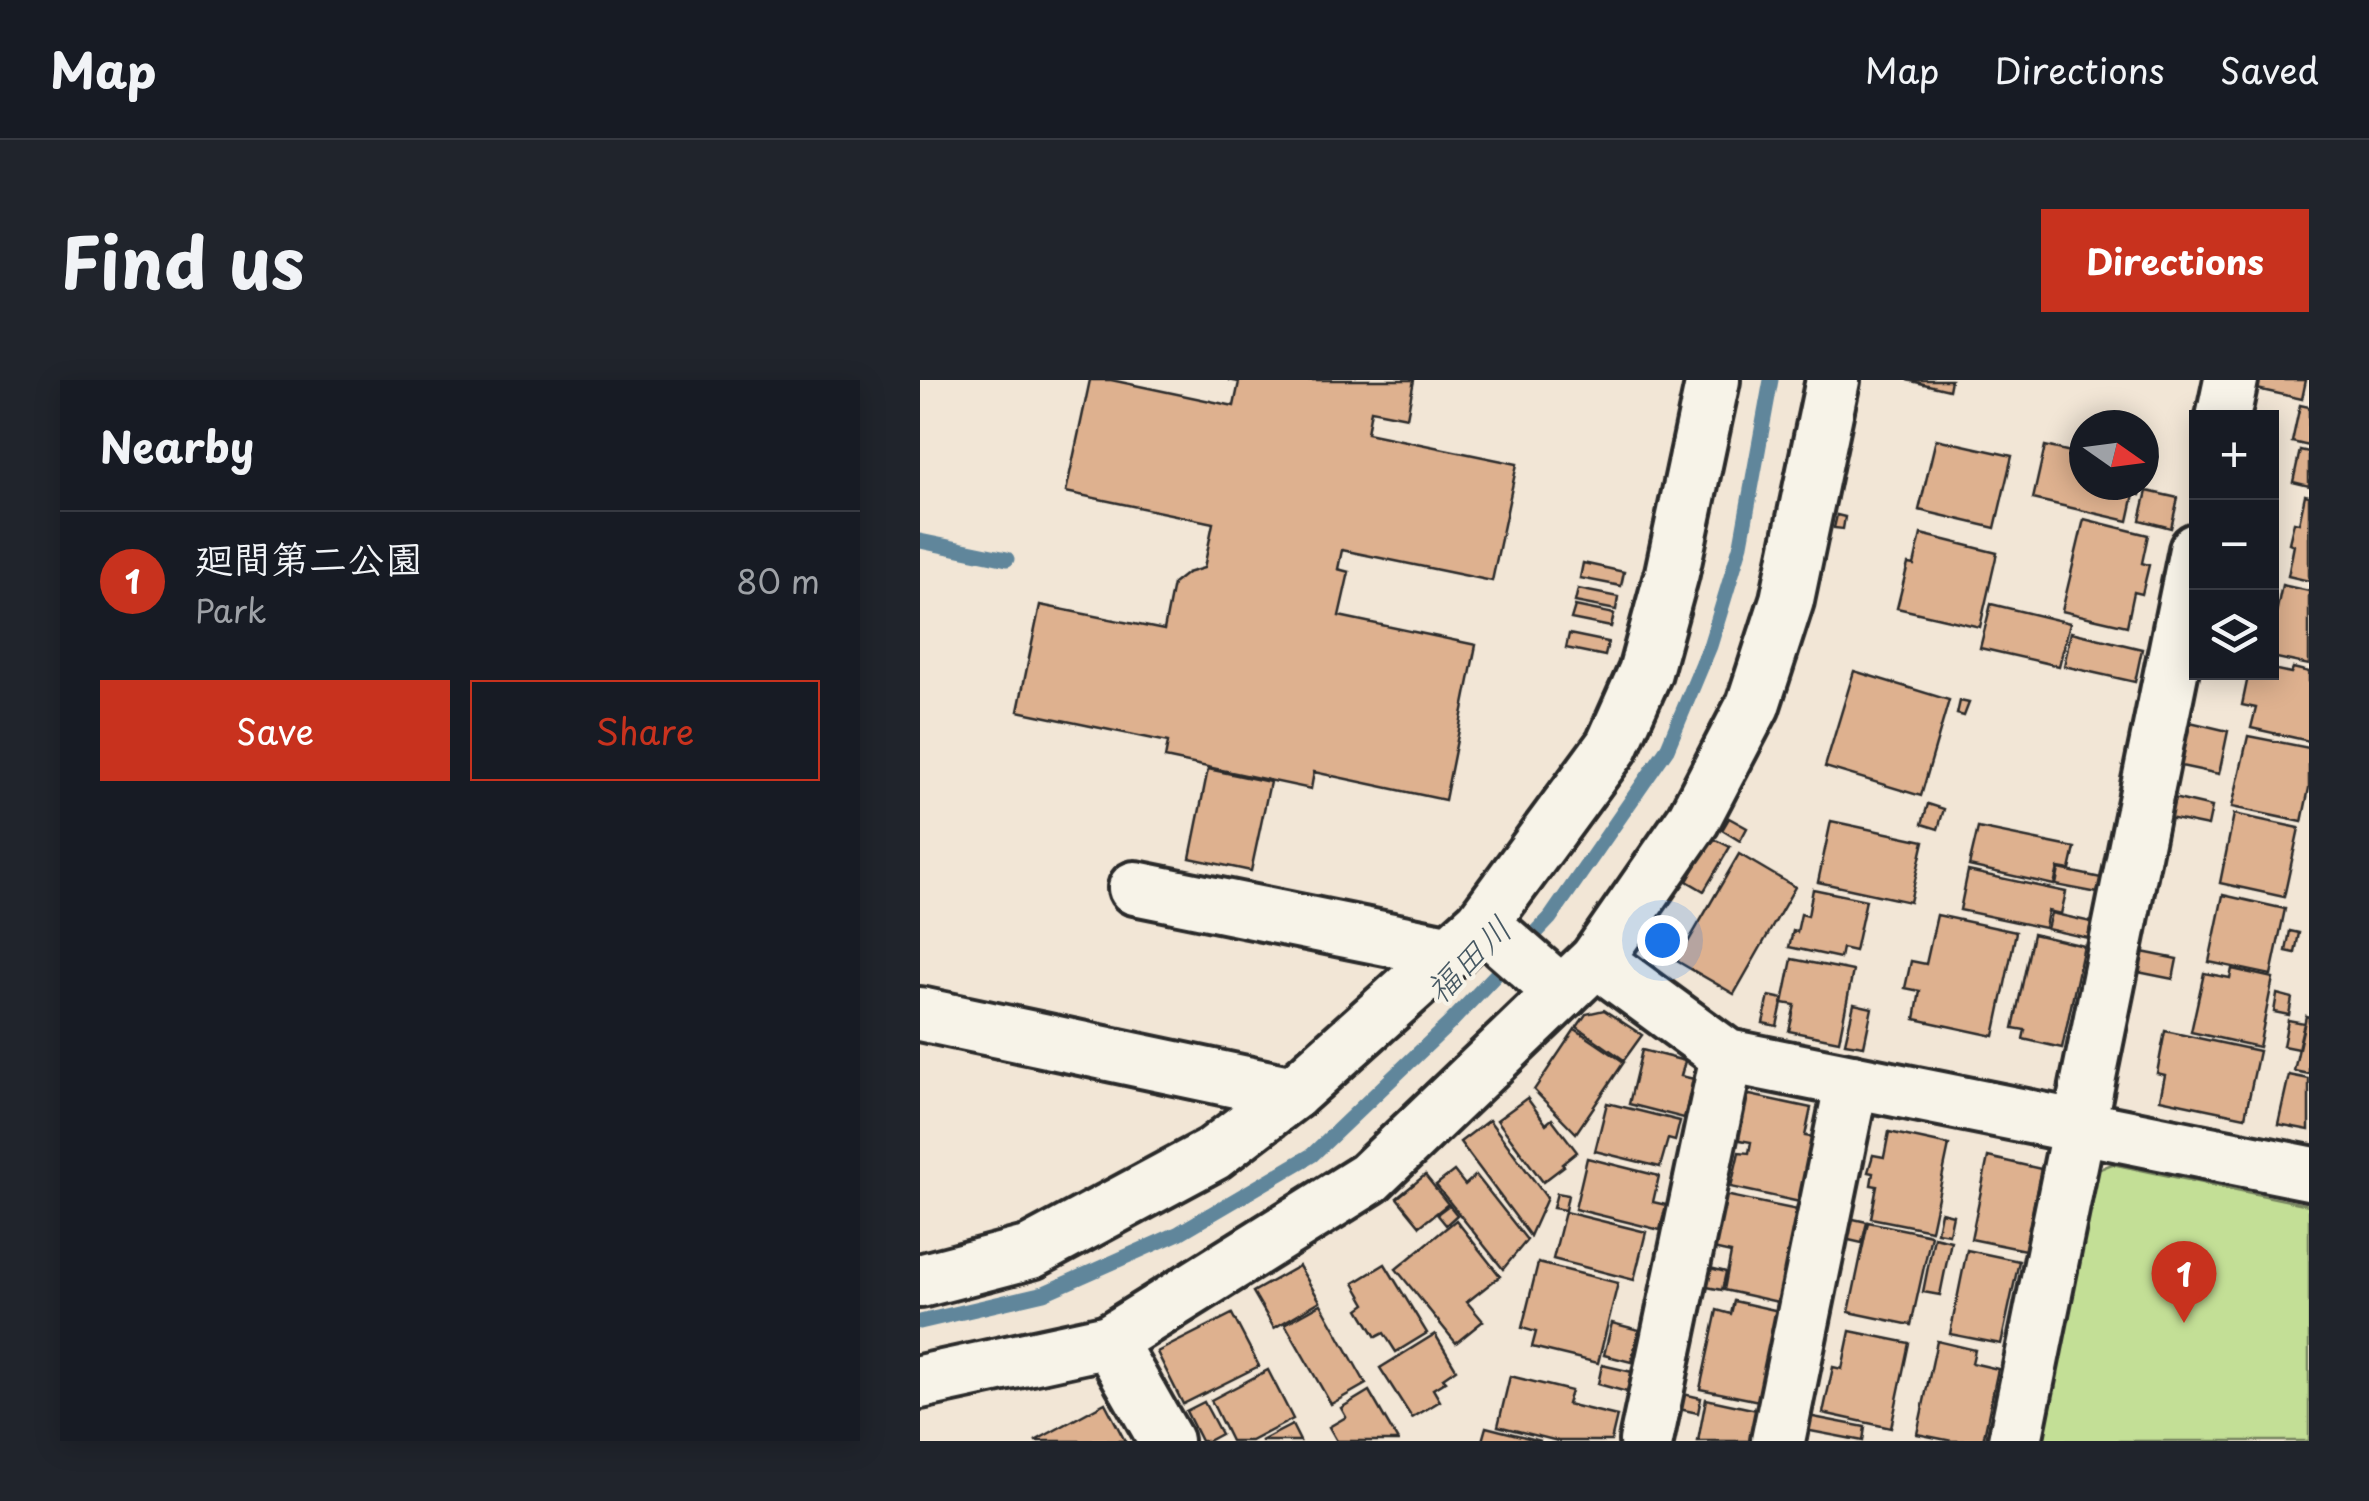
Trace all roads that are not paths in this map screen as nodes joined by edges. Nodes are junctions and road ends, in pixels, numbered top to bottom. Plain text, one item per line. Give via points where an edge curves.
1 (1714, 380) edge
2 (1833, 380) edge
3 (2231, 380) edge
4 (2225, 410) edge
5 (2189, 585) edge
6 (1134, 888) dead end
7 (1478, 938) junction
8 (1568, 978) junction
9 (920, 1014) edge
10 (1727, 1056) junction
11 (1852, 1081) junction
12 (1293, 1093) junction
13 (2079, 1127) junction
14 (2309, 1173) edge
15 (920, 1281) edge
16 (1108, 1341) junction
17 (920, 1382) edge
18 (1166, 1441) edge
19 (1646, 1441) edge
20 (1778, 1441) edge
21 (2015, 1441) edge

1 - 7 street via 1645,672 1612,746
2 - 8 street via 1787,600 1753,705 1693,820
3 - 4 street
5 - 13 street
6 - 7 street
7 - 8 street
7 - 12 street
8 - 10 street
8 - 16 street via 1369,1178
9 - 12 street
10 - 11 street
10 - 19 street
11 - 13 street
11 - 20 street
12 - 15 street via 1213,1154 1031,1252
13 - 14 street
13 - 21 street
16 - 17 street
16 - 18 street

